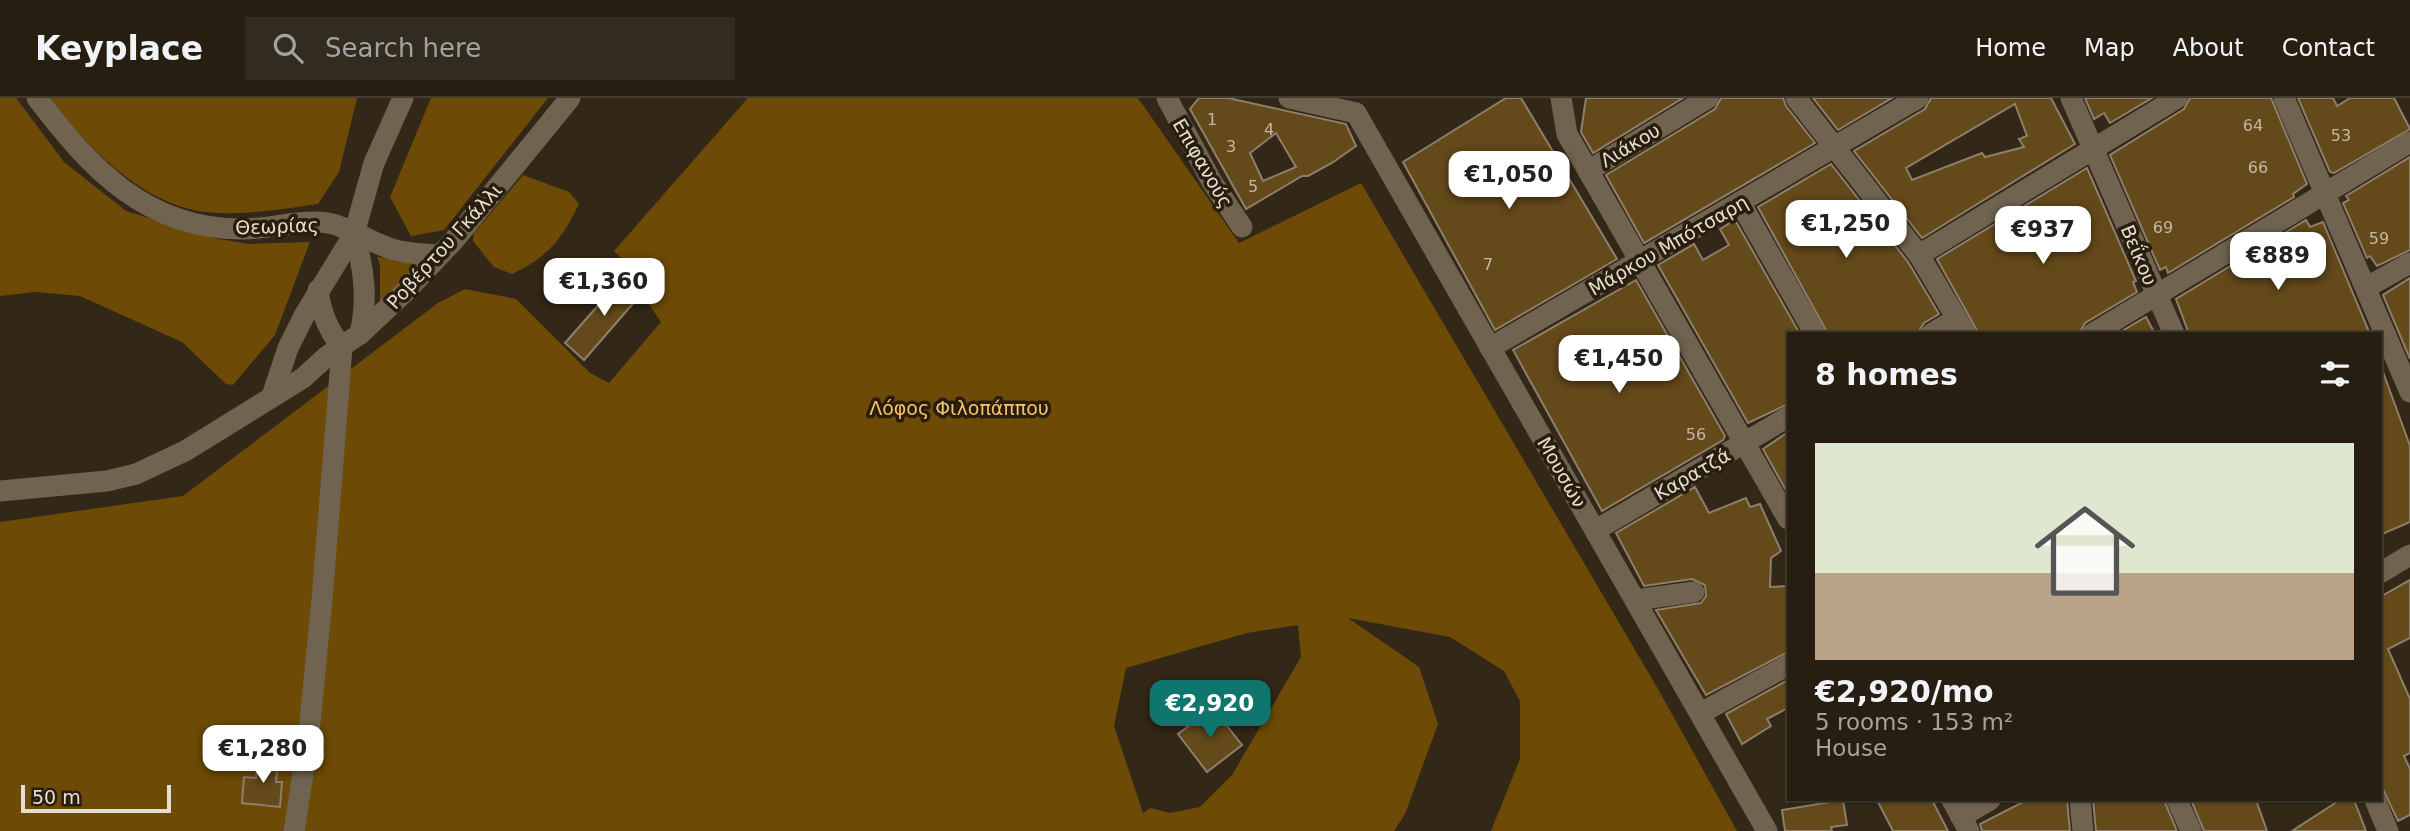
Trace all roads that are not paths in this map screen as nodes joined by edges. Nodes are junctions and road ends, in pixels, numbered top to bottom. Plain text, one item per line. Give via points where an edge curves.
1 (37, 98) edge
2 (403, 98) edge
3 (570, 98) edge
4 (1167, 98) edge
5 (1294, 98) edge
6 (1561, 98) edge
7 (1708, 98) edge
8 (1796, 98) edge
9 (1918, 98) edge
10 (2071, 98) edge
11 (2177, 98) edge
12 (2284, 98) edge
13 (1359, 106) edge
14 (1889, 106) edge
15 (2410, 142) edge
16 (1834, 146) junction
17 (2094, 150) junction
18 (1588, 171) junction
19 (2325, 194) junction
20 (1741, 204) junction
21 (1242, 227) dead end
22 (354, 234) junction
23 (439, 255) junction
24 (1919, 255) junction
25 (1639, 262) junction
26 (2410, 262) edge
27 (2367, 287) junction
28 (318, 290) junction
29 (2157, 295) junction
30 (1961, 327) edge
31 (1814, 332) edge
32 (1940, 332) edge
33 (2095, 332) edge
34 (2173, 332) edge
35 (360, 334) junction
36 (342, 348) junction
37 (1490, 348) junction
38 (2410, 392) edge
39 (272, 396) junction
40 (1787, 419) edge
41 (1744, 444) junction
42 (1779, 483) edge
43 (0, 491) edge
44 (1787, 515) edge
45 (1596, 530) junction
46 (2410, 555) edge
47 (2382, 572) edge
48 (1694, 592) dead end
49 (1635, 600) junction
50 (1787, 666) edge
51 (1702, 713) junction
52 (1988, 801) edge
53 (2080, 801) edge
54 (2177, 801) edge
55 (2375, 801) edge
56 (1961, 816) edge
57 (294, 831) edge
58 (1767, 831) edge
59 (2083, 831) edge
60 (2191, 831) edge
61 (2388, 831) edge

1 - 22 street, Θεωρίας via 93,167 163,213 243,229 328,223
2 - 22 street via 374,163
3 - 23 street, Ροβέρτου Γκάλλι
4 - 21 street, Επιφανούς
5 - 13 street
6 - 18 street via 1567,134
7 - 18 street, Λιάκου
8 - 16 street
9 - 14 street, Μάρκου Μπότσαρη
10 - 17 street, Βεΐκου
11 - 17 street
12 - 19 street
13 - 37 street, Μουσών
14 - 16 street, Μάρκου Μπότσαρη
15 - 19 street
16 - 20 street, Μάρκου Μπότσαρη
16 - 24 street
17 - 24 street
17 - 29 street, Βεΐκου
18 - 25 street
19 - 27 street
19 - 29 street
20 - 25 street, Μάρκου Μπότσαρη
20 - 31 street
22 - 23 street, Θεωρίας via 399,251
22 - 28 street
22 - 35 street via 364,268 365,311
23 - 35 street, Ροβέρτου Γκάλλι
24 - 30 street
25 - 37 street, Μάρκου Μπότσαρη
25 - 41 street
26 - 27 street
27 - 38 street
28 - 36 street via 328,330
28 - 39 street via 288,348
29 - 33 street
29 - 34 street, Βεΐκου
30 - 32 street
35 - 36 street, Ροβέρτου Γκάλλι
36 - 39 street, Ροβέρτου Γκάλλι
36 - 57 street via 308,742
37 - 45 street, Μουσών
39 - 43 street, Ροβέρτου Γκάλλι via 185,451 136,474
40 - 41 street, Καρατζά
41 - 42 street
41 - 45 street, Καρατζά
42 - 44 street
45 - 49 street, Μουσών
46 - 47 street
48 - 49 street
49 - 51 street, Μουσών
50 - 51 street
51 - 58 street, Μουσών
52 - 56 street
53 - 59 street
54 - 60 street
55 - 61 street

